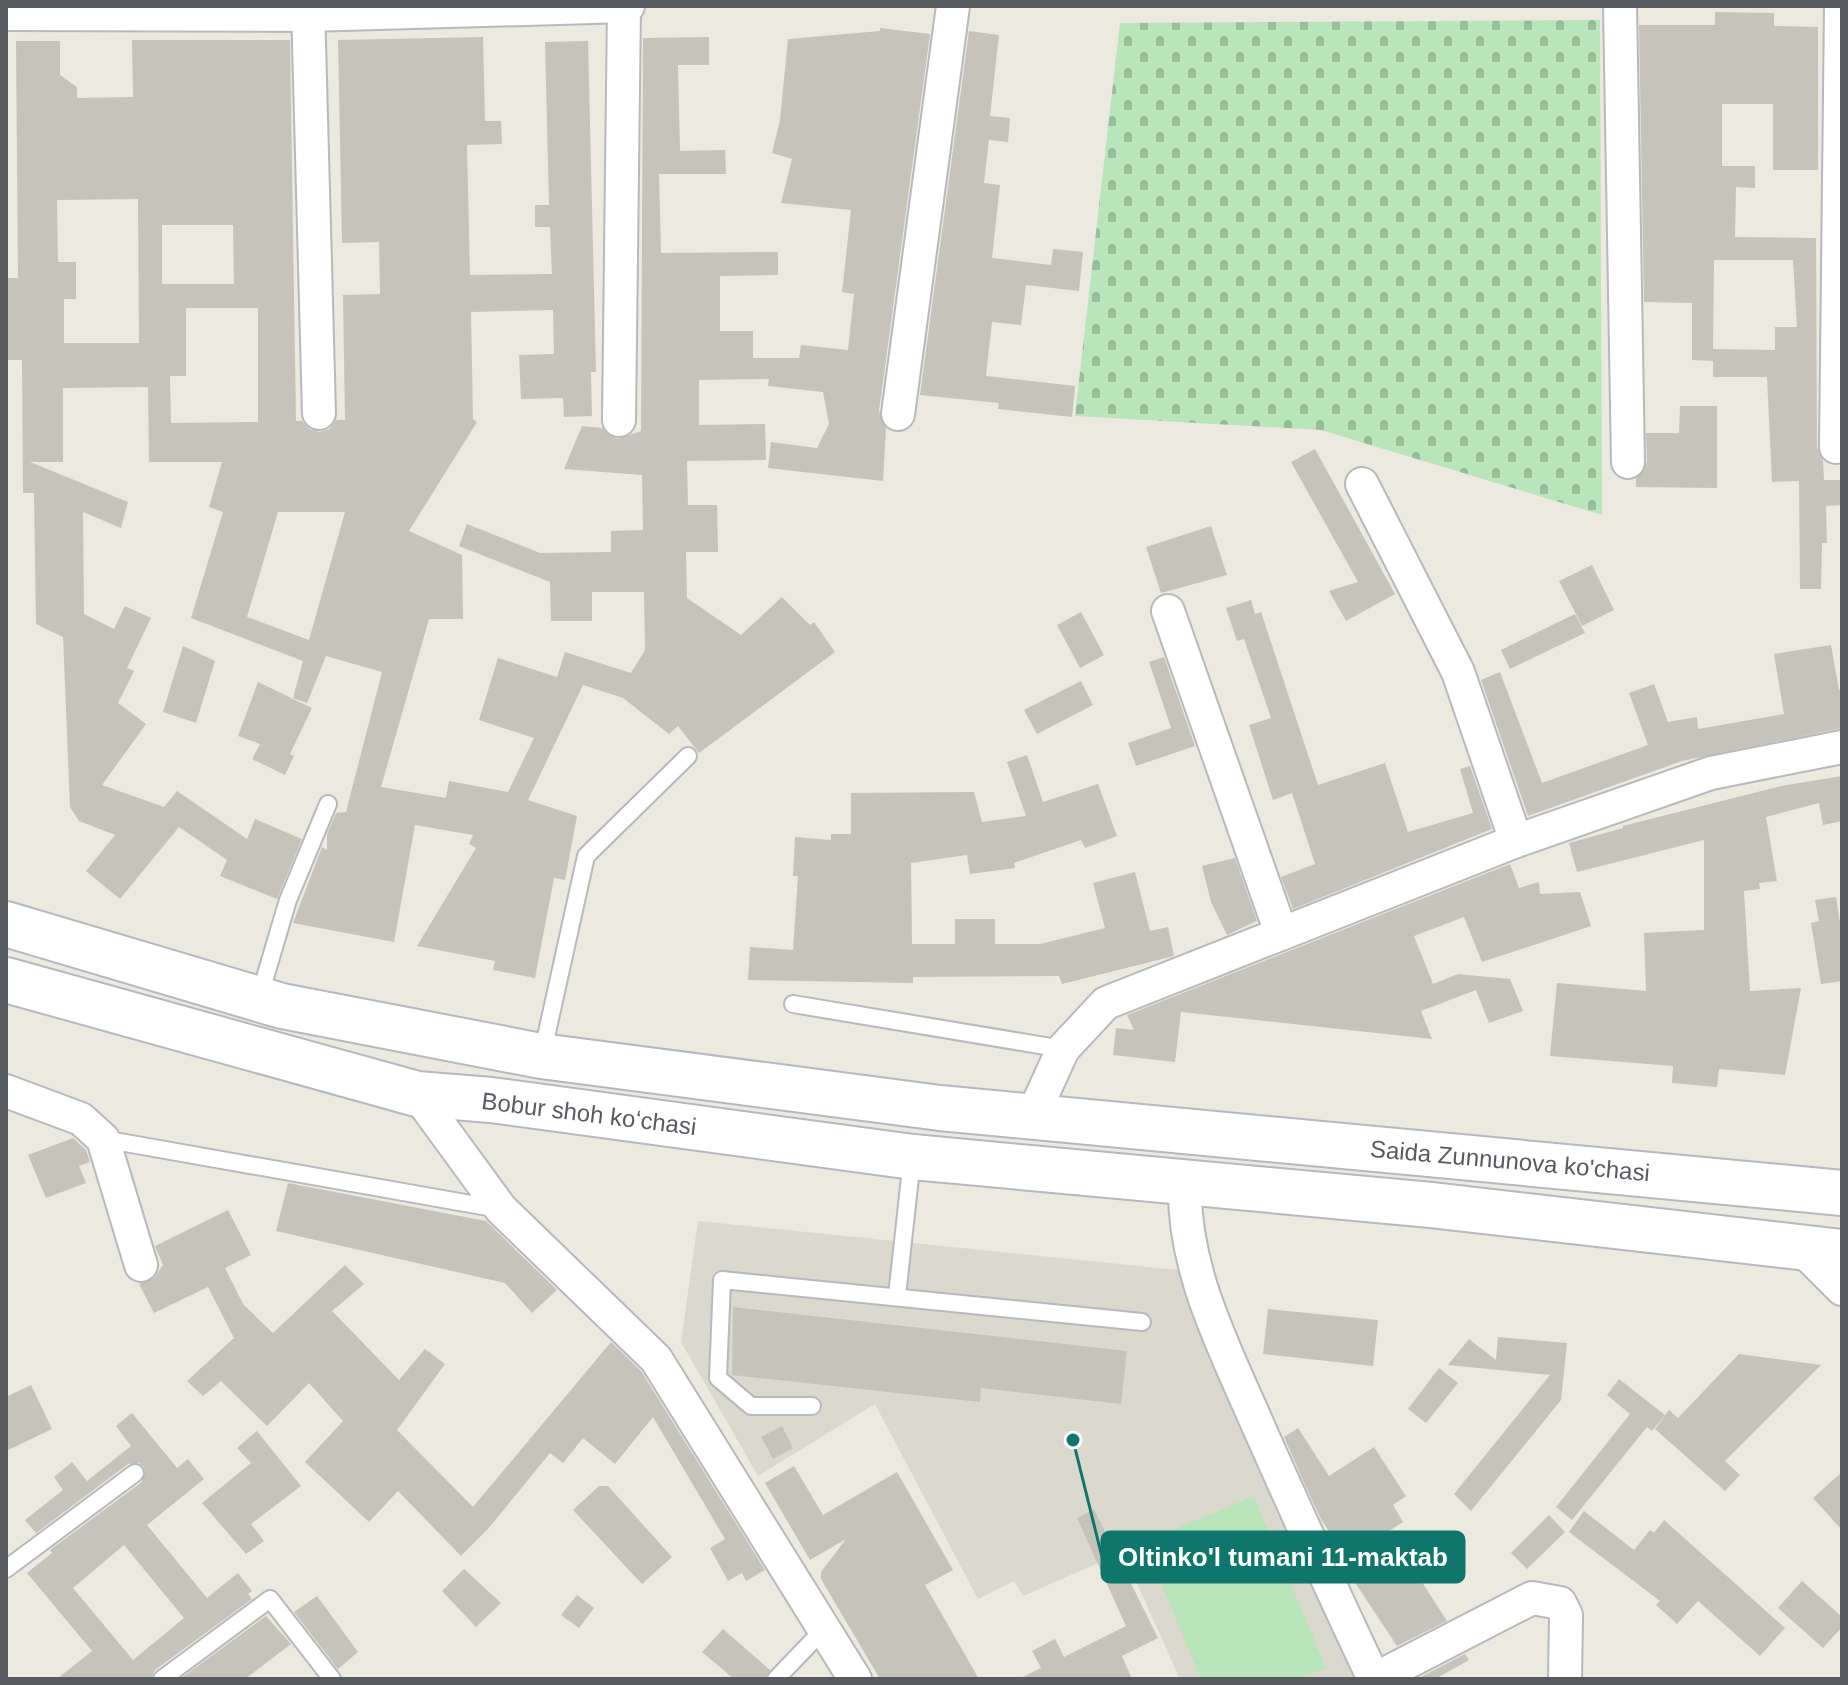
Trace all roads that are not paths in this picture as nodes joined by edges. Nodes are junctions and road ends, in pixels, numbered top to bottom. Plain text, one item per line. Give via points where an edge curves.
1 (625, 6) edge
2 (953, 6) edge
3 (1620, 6) edge
4 (1841, 6) edge
5 (308, 10) edge
6 (6, 14) edge
7 (319, 413) dead end
8 (898, 414) dead end
9 (619, 420) dead end
10 (1836, 447) dead end
11 (1628, 462) dead end
12 (1362, 484) dead end
13 (1168, 611) dead end
14 (1842, 747) edge
15 (688, 756) dead end
16 (328, 804) dead end
17 (1516, 841) junction
18 (6, 924) edge
19 (1281, 933) junction
20 (6, 980) edge
21 (259, 999) junction
22 (793, 1004) dead end
23 (1063, 1049) junction
24 (541, 1056) junction
25 (6, 1091) edge
26 (417, 1094) junction
27 (1032, 1117) junction
28 (103, 1139) junction
29 (1436, 1153) junction
30 (913, 1157) junction
31 (1185, 1182) junction
32 (1842, 1193) edge
33 (1431, 1205) junction
34 (501, 1209) junction
35 (1821, 1250) edge
36 (141, 1265) dead end
37 (1842, 1289) edge
38 (897, 1296) junction
39 (1142, 1322) dead end
40 (812, 1406) dead end
41 (135, 1473) dead end
42 (6, 1569) edge
43 (823, 1630) junction
44 (162, 1679) edge
45 (332, 1679) edge
46 (776, 1679) edge
47 (855, 1679) edge
48 (1374, 1679) edge
49 (1565, 1679) edge

1 - 5 street
1 - 9 street
2 - 8 street
3 - 11 street
4 - 10 street
5 - 6 street
5 - 7 street
12 - 17 street via 1458,672
13 - 19 street
14 - 17 street via 1711,773
15 - 24 lane via 586,856
16 - 21 lane via 288,900
17 - 19 street
18 - 21 main road
19 - 23 street via 1106,1003
20 - 26 main road, Bobur shoh koʻchasi
21 - 24 main road
22 - 23 lane
23 - 27 street
24 - 27 main road
25 - 28 street via 81,1119
26 - 30 main road, Bobur shoh koʻchasi
26 - 34 street
27 - 29 main road, Saida Zunnunova ko'chasi
28 - 34 lane
28 - 36 street
29 - 32 main road, Saida Zunnunova ko'chasi
29 - 33 main road
30 - 31 main road, Bobur shoh koʻchasi
30 - 38 lane
31 - 33 main road, Saida Zunnunova ko'chasi
31 - 48 street via 1190,1256 1235,1372
33 - 35 main road, Saida Zunnunova ko'chasi
34 - 43 street via 656,1359
35 - 37 street
38 - 39 lane
38 - 40 lane via 722,1280 718,1378 751,1406
41 - 42 lane
43 - 46 lane
43 - 47 street
44 - 45 lane via 270,1599
48 - 49 street via 1532,1598 1560,1603 1566,1615

